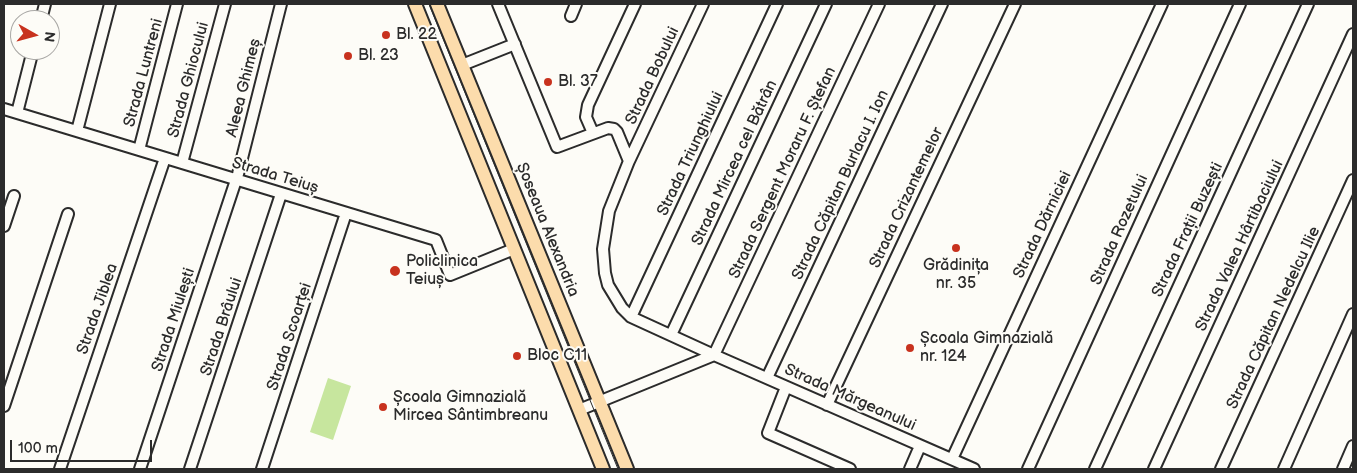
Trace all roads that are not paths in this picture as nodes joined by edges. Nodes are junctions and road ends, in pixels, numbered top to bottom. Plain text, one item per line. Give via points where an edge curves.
1 (110, 4) edge
2 (177, 4) edge
3 (225, 4) edge
4 (281, 4) edge
5 (415, 4) edge
6 (437, 4) edge
7 (498, 4) edge
8 (576, 4) edge
9 (635, 4) edge
10 (703, 4) edge
11 (777, 4) edge
12 (826, 4) edge
13 (879, 4) edge
14 (942, 4) edge
15 (1015, 4) edge
16 (1162, 4) edge
17 (1240, 4) edge
18 (1308, 4) edge
19 (571, 16) dead end
20 (1353, 34) edge
21 (515, 44) junction
22 (30, 60) edge
23 (462, 65) junction
24 (4, 110) edge
25 (17, 113) junction
26 (77, 131) junction
27 (592, 133) junction
28 (139, 150) junction
29 (165, 158) junction
30 (630, 161) junction
31 (182, 163) junction
32 (236, 180) junction
33 (1353, 180) edge
34 (281, 194) junction
35 (14, 196) dead end
36 (346, 213) junction
37 (68, 214) dead end
38 (4, 226) edge
39 (514, 249) junction
40 (1353, 314) edge
41 (631, 317) junction
42 (671, 335) junction
43 (714, 355) junction
44 (767, 378) junction
45 (786, 387) junction
46 (600, 402) junction
47 (827, 405) junction
48 (4, 406) edge
49 (579, 410) junction
50 (920, 446) junction
51 (1353, 446) edge
52 (952, 459) junction
53 (60, 469) edge
54 (140, 469) edge
55 (190, 469) edge
56 (262, 469) edge
57 (603, 469) edge
58 (627, 469) edge
59 (850, 469) edge
60 (910, 469) edge
61 (974, 469) edge
62 (1028, 469) edge
63 (1095, 469) edge
64 (1154, 469) edge
65 (1221, 469) edge
66 (1284, 469) edge
67 (1343, 469) edge

1 - 26 street
2 - 28 street, Strada Luntreni
3 - 31 street, Strada Ghiocului
4 - 32 street, Aleea Ghimeș
5 - 39 main road
6 - 23 main road, Șoseaua Alexandria
7 - 21 street
8 - 19 street
9 - 27 street via 588,105 586,117
10 - 30 street, Strada Bobului
11 - 41 street, Strada Triunghiului
12 - 42 street, Strada Mircea cel Bătrân
13 - 43 street, Strada Sergent Moraru F. Ștefan
14 - 44 street, Strada Căpitan Burlacu I. Ion
15 - 47 street, Strada Crizantemelor
16 - 52 street, Strada Dărniciei
17 - 62 street, Strada Rozetului
18 - 63 street, Strada Frații Buzești
20 - 64 street, Strada Valea Hârtibaciului
21 - 23 street
21 - 27 street via 557,147
22 - 25 street
23 - 46 main road, Șoseaua Alexandria
24 - 25 street, Strada Teiuș
25 - 26 street, Strada Teiuș
26 - 28 street, Strada Teiuș
27 - 30 street via 614,129
28 - 29 street, Strada Teiuș
29 - 31 street, Strada Teiuș
29 - 53 street, Strada Jiblea
30 - 41 street, Strada Bobului via 610,211 603,250 608,285
31 - 32 street, Strada Teiuș
32 - 34 street, Strada Teiuș
32 - 54 street, Strada Miulești
33 - 65 street, Strada Căpitan Nedelcu Ilie
34 - 36 street, Strada Teiuș
34 - 55 street, Strada Brâului
35 - 38 street
36 - 39 street, Strada Teiuș via 436,240 450,275
36 - 56 street, Strada Scoarței
37 - 48 street
39 - 49 main road
40 - 66 street
41 - 42 street, Strada Mărgeanului
42 - 43 street, Strada Mărgeanului
43 - 44 street, Strada Mărgeanului
43 - 46 street
44 - 45 street, Strada Mărgeanului
45 - 47 street, Strada Mărgeanului
45 - 59 street via 768,433
46 - 49 street
46 - 58 main road, Șoseaua Alexandria
47 - 50 street, Strada Mărgeanului
49 - 57 main road
50 - 52 street, Strada Mărgeanului
50 - 60 street
51 - 67 street
52 - 61 street, Strada Mărgeanului

